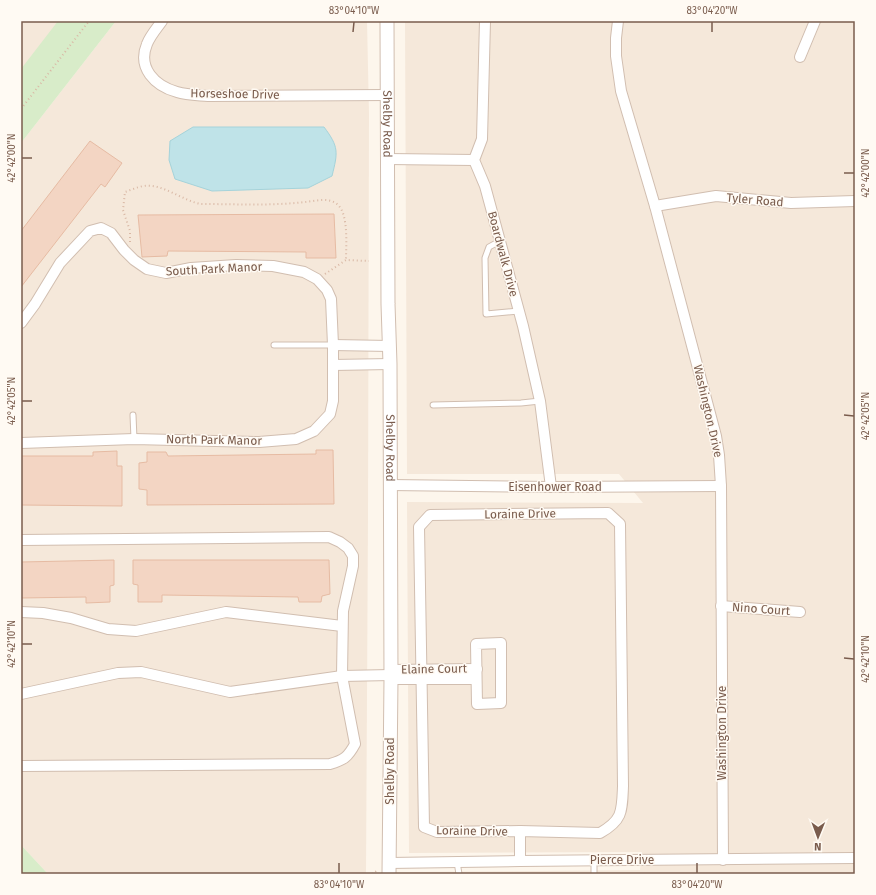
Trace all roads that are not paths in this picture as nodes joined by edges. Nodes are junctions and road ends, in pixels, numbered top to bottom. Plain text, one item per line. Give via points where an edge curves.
1 (162, 21) edge
2 (387, 21) edge
3 (486, 21) edge
4 (618, 21) edge
5 (816, 21) edge
6 (800, 57) dead end
7 (387, 95) junction
8 (388, 160) junction
9 (474, 160) junction
10 (855, 201) edge
11 (655, 206) junction
12 (500, 241) junction
13 (519, 311) junction
14 (21, 323) edge
15 (274, 345) dead end
16 (333, 346) junction
17 (390, 346) junction
18 (390, 364) junction
19 (333, 365) junction
20 (540, 400) junction
21 (433, 405) dead end
22 (133, 415) dead end
23 (134, 439) junction
24 (21, 443) edge
25 (390, 485) junction
26 (721, 486) junction
27 (551, 487) junction
28 (21, 540) edge
29 (721, 606) junction
30 (21, 612) edge
31 (800, 612) dead end
32 (342, 626) junction
33 (391, 674) junction
34 (420, 674) junction
35 (476, 674) junction
36 (342, 676) junction
37 (21, 694) edge
38 (21, 766) edge
39 (520, 832) junction
40 (855, 858) edge
41 (594, 860) junction
42 (723, 860) junction
43 (520, 861) junction
44 (457, 862) junction
45 (389, 869) edge
46 (458, 874) edge
47 (594, 874) edge

1 - 7 street, Horseshoe Drive via 147,44 144,62 152,78 176,92 208,96
2 - 7 street, Shelby Road
3 - 9 street via 482,139
4 - 11 street, Washington Drive via 616,56 621,91
5 - 6 street
7 - 8 street, Shelby Road
8 - 9 street
8 - 17 street, Shelby Road
9 - 12 street, Boardwalk Drive via 485,186
10 - 11 street, Tyler Road via 790,203 716,196
11 - 26 street, Washington Drive via 716,436
12 - 13 street, Boardwalk Drive
12 - 13 lane via 488,247 485,258 486,314
13 - 20 street, Boardwalk Drive
14 - 16 street, South Park Manor via 60,262 90,230 102,228 111,233 128,255 147,269 166,273 191,268 236,265 273,266 304,272 317,279 331,299
15 - 16 lane
16 - 17 street
16 - 19 street, North Park Manor
17 - 18 street, Shelby Road
18 - 19 street
18 - 25 street, Shelby Road
19 - 23 street, North Park Manor via 333,401 330,414 314,431 296,439 259,442
20 - 21 lane via 521,403
20 - 27 street, Boardwalk Drive
22 - 23 lane
23 - 24 street, North Park Manor
25 - 27 street, Eisenhower Road
25 - 33 street, Shelby Road
26 - 27 street, Eisenhower Road
26 - 29 street, Washington Drive
28 - 32 street via 329,537 348,548 353,556
29 - 31 street, Nino Court
29 - 42 street, Washington Drive
30 - 32 street via 43,613 108,629 136,631 226,612
32 - 36 street
33 - 34 street, Elaine Court
33 - 36 street, Elaine Court
33 - 45 street, Shelby Road
34 - 35 street, Elaine Court
34 - 39 street, Loraine Drive via 424,827 437,832
34 - 39 street, Loraine Drive via 419,527 430,515 608,513 620,524 623,786 619,818 611,827 600,833
35 - 35 street, Elaine Court via 477,704 501,703 501,643 476,644
36 - 37 street, Elaine Court via 230,692 141,672 118,673
36 - 38 street via 355,744 342,760 330,764
39 - 43 street, Loraine Drive
40 - 42 street, Pierce Drive
41 - 42 street, Pierce Drive
41 - 43 street, Pierce Drive
41 - 47 lane
43 - 44 street, Pierce Drive
44 - 45 street, Pierce Drive
44 - 46 lane

